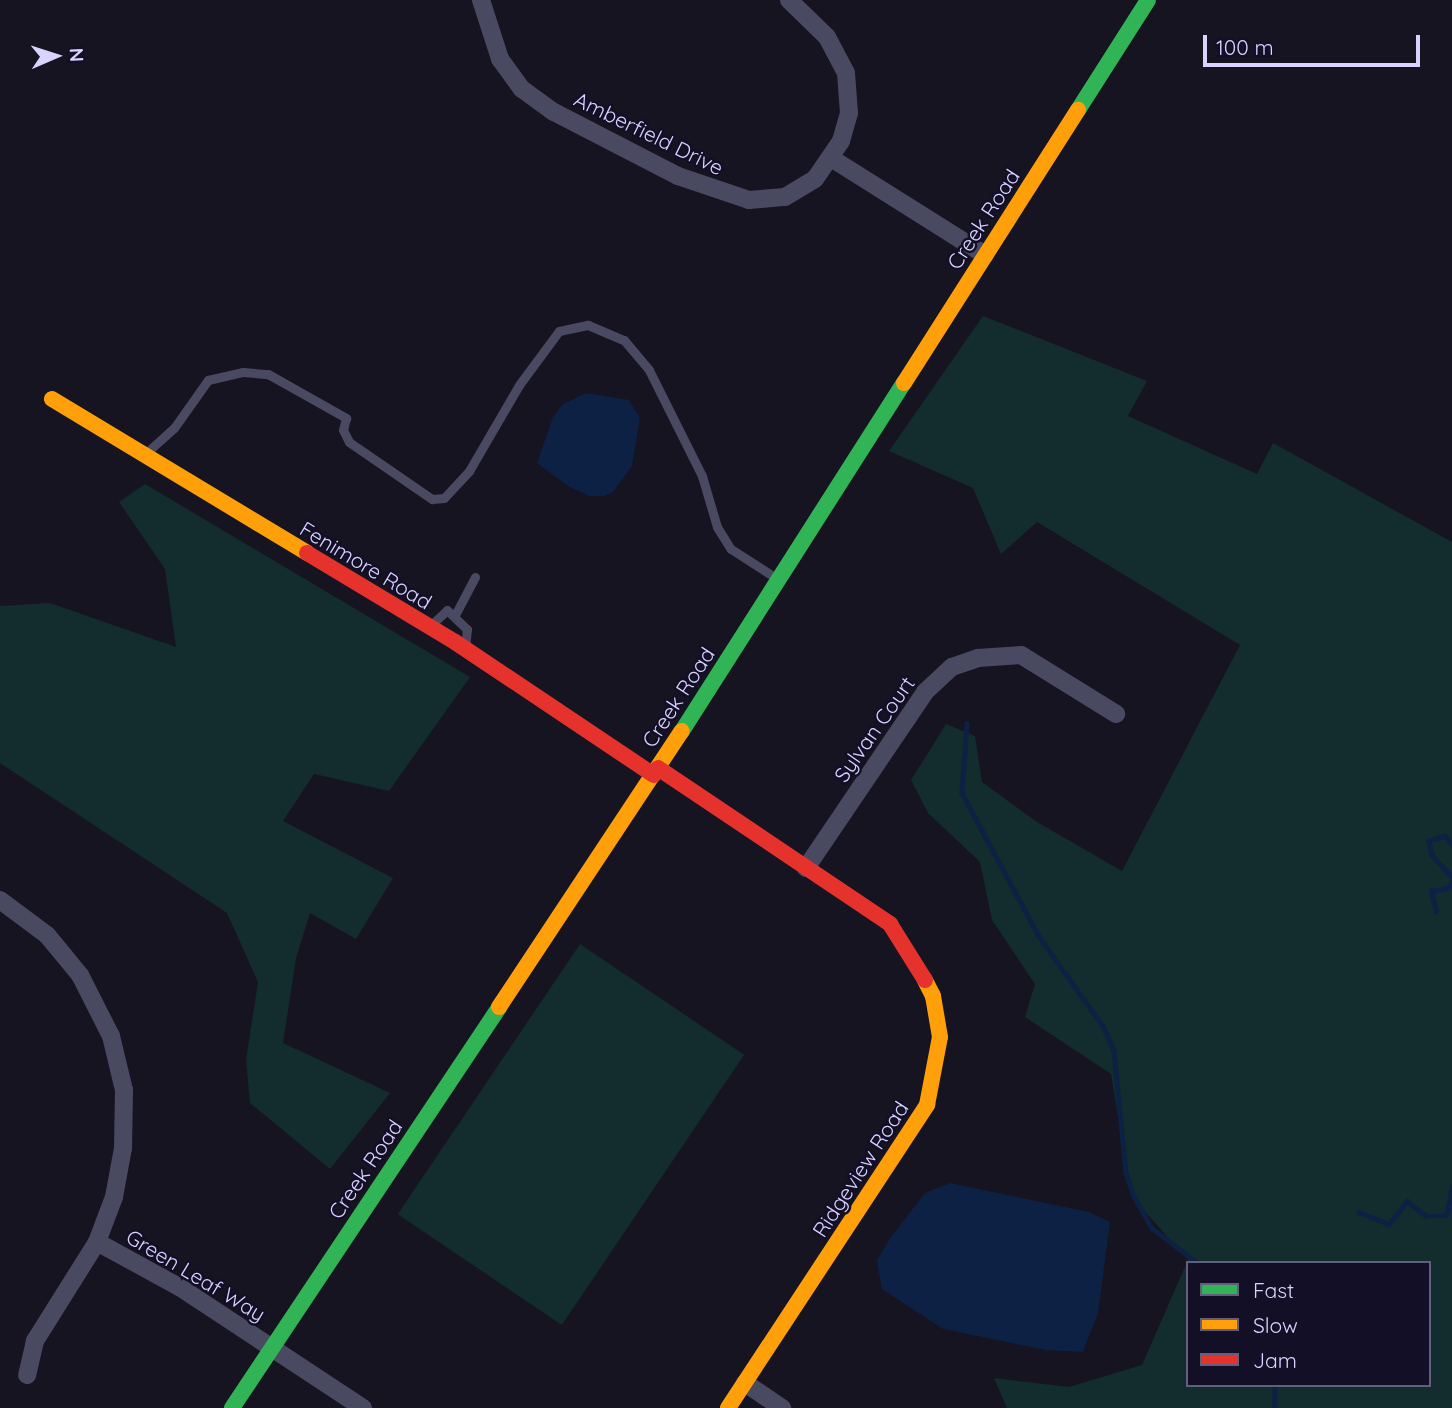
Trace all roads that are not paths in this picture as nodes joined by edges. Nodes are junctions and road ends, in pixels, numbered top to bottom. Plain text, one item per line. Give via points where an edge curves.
1 (481, 0) edge
2 (789, 0) edge
3 (1148, 0) edge
4 (831, 158) junction
5 (985, 255) junction
6 (52, 399) dead end
7 (143, 456) junction
8 (475, 576) dead end
9 (778, 579) junction
10 (455, 615) junction
11 (429, 627) junction
12 (464, 649) junction
13 (1116, 714) dead end
14 (656, 771) junction
15 (806, 867) junction
16 (0, 900) edge
17 (97, 1242) junction
18 (271, 1347) junction
19 (27, 1375) dead end
20 (745, 1383) junction
21 (232, 1408) edge
22 (363, 1408) edge
23 (727, 1408) edge
24 (782, 1408) edge

1 - 4 street, Amberfield Drive via 500,59 522,89 554,112 678,176 749,200 785,197 815,179
2 - 4 street, Amberfield Drive via 827,37 846,73 849,113
3 - 5 main road, Creek Road
4 - 5 street
5 - 9 main road, Creek Road
6 - 7 main road, Fenimore Road
7 - 9 lane via 174,428 208,380 243,372 268,374 346,418 343,430 349,442 432,499 444,498 469,471 519,386 559,331 588,326 624,340 649,370 702,477 717,527 731,549
7 - 11 main road, Fenimore Road
8 - 10 lane
9 - 14 main road, Creek Road
10 - 11 lane via 440,612
10 - 12 lane via 467,629
11 - 12 main road, Fenimore Road
12 - 14 main road, Fenimore Road
13 - 15 street, Sylvan Court via 1021,655 978,657 952,667 925,692
14 - 15 main road, Ridgeview Road
14 - 18 main road, Creek Road
15 - 20 main road, Ridgeview Road via 890,924 915,959 933,996 940,1037 937,1072 927,1105
16 - 17 street via 47,935 66,956 111,1036 124,1090 123,1148 114,1197
17 - 18 street, Green Leaf Way via 181,1288
17 - 19 street via 35,1340
18 - 21 main road, Creek Road
18 - 22 street, Green Leaf Way
20 - 23 main road, Ridgeview Road
20 - 24 street

